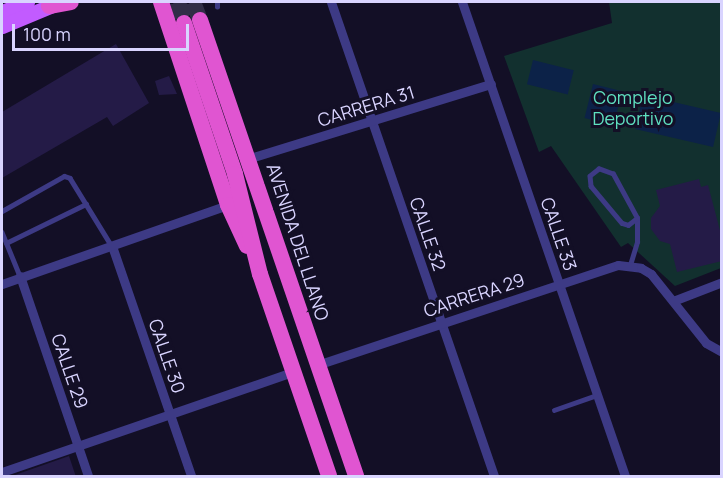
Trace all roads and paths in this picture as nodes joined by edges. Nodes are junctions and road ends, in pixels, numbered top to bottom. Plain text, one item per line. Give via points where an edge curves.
1 (71, 2) edge
2 (161, 2) edge
3 (331, 2) edge
4 (462, 2) edge
5 (55, 4) edge
6 (2, 12) edge
7 (15, 13) edge
8 (491, 84) junction
9 (372, 121) junction
10 (250, 158) junction
11 (86, 204) junction
12 (228, 205) junction
13 (2, 212) edge
14 (638, 218) junction
15 (2, 232) edge
16 (6, 243) junction
17 (112, 246) junction
18 (630, 265) junction
19 (261, 274) junction
20 (20, 276) junction
21 (722, 282) edge
22 (559, 284) junction
23 (2, 285) edge
24 (673, 301) junction
25 (441, 324) junction
26 (722, 352) edge
27 (317, 365) junction
28 (292, 372) junction
29 (597, 394) junction
30 (554, 410) dead end
31 (170, 414) junction
32 (78, 446) junction
33 (2, 472) edge
34 (88, 477) edge
35 (191, 477) edge
36 (328, 477) edge
37 (356, 477) edge
38 (494, 477) edge
39 (625, 477) edge

1 - 5 highway
2 - 12 highway
3 - 9 street, CALLE 32
4 - 8 street, CALLE 33
5 - 7 main road
6 - 7 main road
8 - 9 street, CARRERA 31
8 - 22 street, CALLE 33
9 - 10 street, CARRERA 31
9 - 25 street, CALLE 32
10 - 19 highway, AVENIDA DEL LLANO via 192,21
10 - 27 highway, AVENIDA DEL LLANO
11 - 13 lane via 70,178 64,176
11 - 16 lane
11 - 17 lane
12 - 17 street
12 - 19 highway
14 - 14 lane via 628,225 622,223 591,186 590,176 599,169 613,174
14 - 18 lane via 637,242
15 - 16 lane
16 - 20 lane
17 - 20 street
17 - 31 street, CALLE 30
18 - 22 street, CARRERA 29
18 - 24 street via 651,274
19 - 28 highway, AVENIDA DEL LLANO
20 - 23 street
20 - 32 street, CALLE 29
21 - 24 street
22 - 25 street, CARRERA 29
22 - 29 street, CALLE 33
24 - 26 street via 706,342
25 - 27 street, CARRERA 29
25 - 38 street, CALLE 32
27 - 37 highway, AVENIDA DEL LLANO
28 - 31 street
28 - 36 highway, AVENIDA DEL LLANO
29 - 30 lane
29 - 39 street, CALLE 33
31 - 32 street
31 - 35 street, CALLE 30
32 - 33 street
32 - 34 street, CALLE 29

